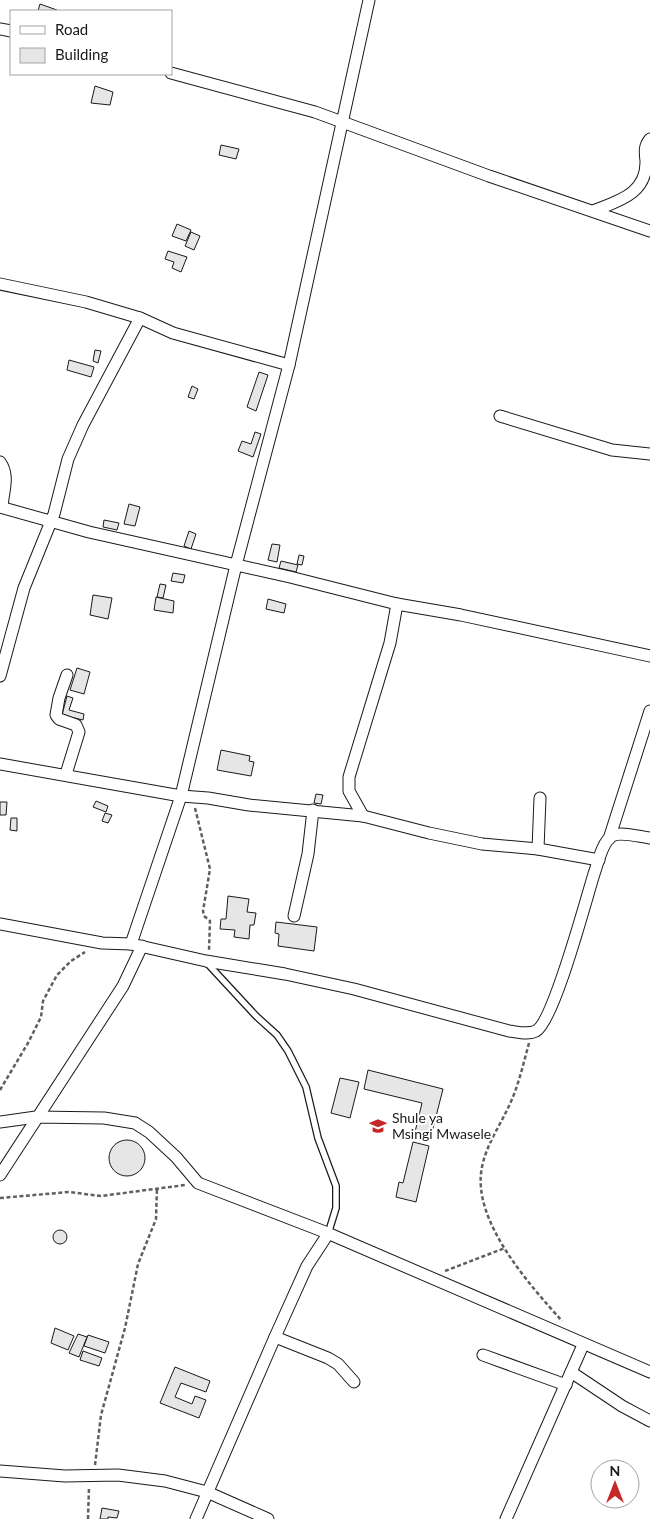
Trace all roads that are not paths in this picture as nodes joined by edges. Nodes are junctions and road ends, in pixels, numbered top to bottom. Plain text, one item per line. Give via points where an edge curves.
1 (369, 0) edge
2 (172, 73) edge
3 (344, 123) junction
4 (650, 139) edge
5 (593, 211) junction
6 (650, 230) edge
7 (0, 284) edge
8 (140, 318) junction
9 (289, 365) junction
10 (500, 416) dead end
11 (650, 454) edge
12 (0, 462) edge
13 (1, 507) edge
14 (51, 520) junction
15 (236, 565) junction
16 (397, 604) junction
17 (650, 656) edge
18 (67, 675) dead end
19 (0, 676) edge
20 (650, 710) edge
21 (0, 764) edge
22 (66, 774) junction
23 (180, 796) junction
24 (540, 798) dead end
25 (313, 810) junction
26 (363, 816) junction
27 (650, 838) edge
28 (609, 839) junction
29 (538, 850) junction
30 (599, 860) junction
31 (294, 916) dead end
32 (0, 924) edge
33 (137, 945) junction
34 (207, 961) junction
35 (36, 1117) junction
36 (0, 1122) edge
37 (0, 1175) edge
38 (328, 1234) junction
39 (275, 1337) junction
40 (583, 1345) junction
41 (483, 1355) dead end
42 (571, 1372) junction
43 (650, 1372) edge
44 (354, 1382) dead end
45 (566, 1385) junction
46 (650, 1421) edge
47 (0, 1471) edge
48 (207, 1492) junction
49 (196, 1519) edge
50 (268, 1519) edge
51 (506, 1519) edge

1 - 3 street
2 - 3 street via 315,112
3 - 5 street
3 - 9 street
4 - 5 street via 645,149 646,172 638,188 627,198
5 - 6 street
7 - 8 street via 86,302
8 - 9 street via 173,333
8 - 14 street via 68,459
9 - 15 street
10 - 11 street via 612,450
12 - 13 street via 6,478
13 - 14 street
14 - 15 street via 89,532
14 - 19 street via 24,588
15 - 16 street
15 - 23 street
16 - 17 street
16 - 26 street via 390,643 349,777 349,791
18 - 22 street via 56,715 76,725 79,732
20 - 28 street
21 - 22 street
22 - 23 street
23 - 25 street
23 - 33 street
24 - 29 street
25 - 26 street
25 - 31 street via 308,854
26 - 29 street via 465,840
27 - 28 street via 618,834
28 - 30 street
29 - 30 street
30 - 34 street via 558,989 544,1022 533,1032 509,1031 354,989
32 - 33 street via 102,943
33 - 34 street
33 - 35 street via 123,986
34 - 38 lane via 277,1035 306,1087 318,1138 336,1186 336,1208
35 - 36 street
35 - 37 street
35 - 38 street via 104,1118 136,1123 176,1157 198,1183
38 - 39 street via 307,1266
38 - 40 street
39 - 44 street via 328,1358
39 - 48 street
40 - 42 street
40 - 43 street
41 - 45 street
42 - 45 street
42 - 46 street
45 - 51 street
47 - 48 street via 65,1476 118,1475 165,1481
48 - 49 street
48 - 50 street

